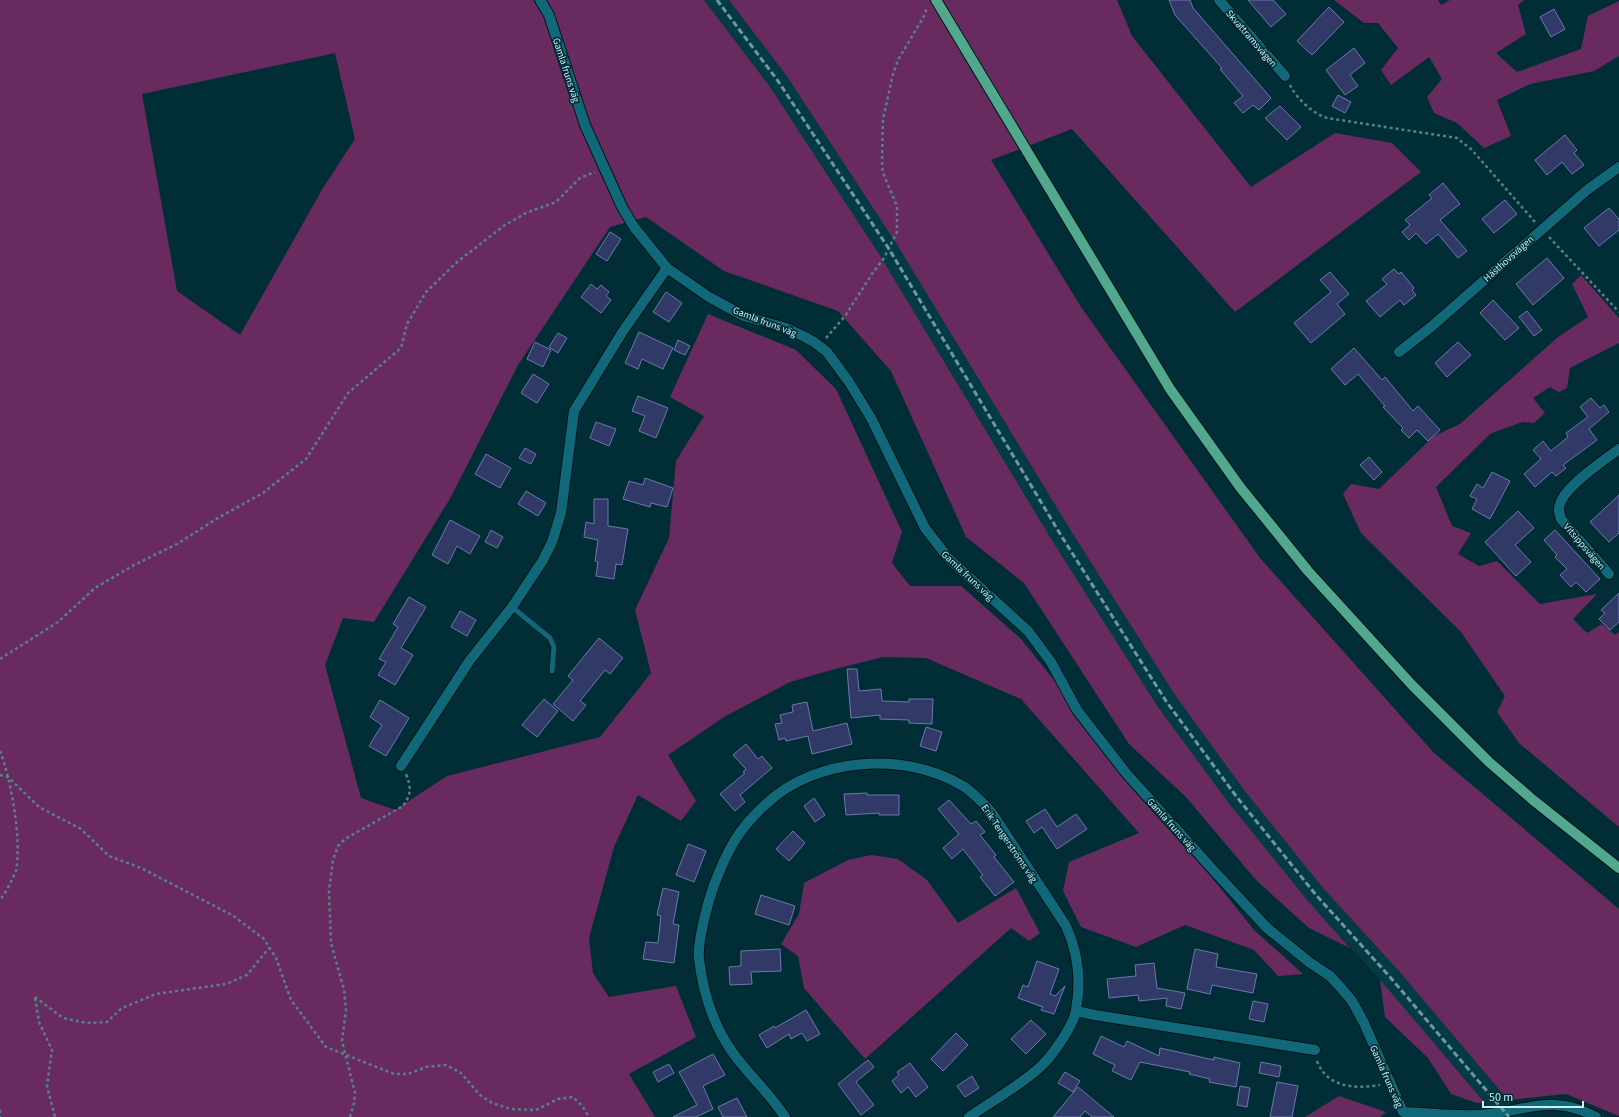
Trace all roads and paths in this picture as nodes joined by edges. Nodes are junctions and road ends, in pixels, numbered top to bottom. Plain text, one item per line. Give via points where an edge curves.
1 (540, 0) edge
2 (1219, 0) edge
3 (932, 3) edge
4 (1285, 76) joint
5 (604, 167) junction
6 (1619, 167) edge
7 (1541, 229) junction
8 (667, 268) junction
9 (1619, 312) edge
10 (820, 346) junction
11 (1399, 352) dead end
12 (1619, 449) edge
13 (1609, 574) dead end
14 (512, 606) junction
15 (0, 659) edge
16 (552, 671) dead end
17 (0, 751) edge
18 (401, 766) joint
19 (0, 774) edge
20 (8, 777) junction
21 (1619, 868) edge
22 (0, 900) edge
23 (269, 948) junction
24 (1076, 1011) junction
25 (1315, 1050) joint
26 (346, 1055) junction
27 (1390, 1082) junction
28 (0, 1110) edge
29 (1400, 1114) edge
30 (0, 1117) edge
31 (55, 1117) edge
32 (350, 1117) edge
33 (589, 1117) edge
34 (785, 1117) edge
35 (969, 1117) edge
36 (1596, 1117) edge

1 - 5 street, Gamla fruns väg via 549,15 585,125
2 - 4 street, Skvattramsvägen
3 - 10 path via 898,60 883,119 883,173 897,206 897,232 884,258 845,316
3 - 21 main road via 1170,389 1240,487 1308,571 1412,686 1488,762
4 - 7 path via 1292,88 1318,115 1352,123 1457,138 1472,150
5 - 8 street, Gamla fruns väg via 634,227
5 - 15 path via 580,178 556,202 526,213 505,225 456,262 426,292 407,324 401,348 348,393 306,459 263,493 177,544 95,588 58,622
6 - 7 street, Hästhovsvägen
7 - 9 path
7 - 11 street, Hästhovsvägen
8 - 10 street, Gamla fruns väg via 709,297 744,316 786,328
8 - 14 street via 622,331 574,411 561,513 552,542
10 - 27 street, Gamla fruns väg via 850,382 925,528 938,547 1028,631 1051,662 1082,716 1126,773 1215,872 1268,928 1330,976 1342,989 1364,1023
12 - 13 street, Vitsippsvägen via 1566,493 1558,511 1561,519
14 - 16 lane via 550,638 554,647
14 - 18 street via 470,660
17 - 20 path
18 - 26 path via 410,787 409,798 403,806 345,839 338,846 333,860 329,891 331,943 344,990 346,1010 342,1041
19 - 20 path
20 - 22 path via 17,831 16,870
20 - 23 path via 39,807 81,829 109,856 142,868 232,915 264,939
23 - 26 path via 276,958 291,1000 326,1047
23 - 31 path via 247,975 226,984 156,994 122,1008 107,1022 87,1023 63,1018 35,997 39,1022 52,1050 47,1086
24 - 25 street
24 - 34 street, Erik Tengerströms väg via 1076,956 1066,926 992,813 978,798 962,786 937,774 894,764 850,764 812,776 767,802 737,836 725,857 708,900 699,957 708,1002 719,1031 733,1053
24 - 35 street, Erik Tengerströms väg via 1067,1031 1040,1068
25 - 27 path via 1325,1076 1335,1081 1357,1088
26 - 32 path via 355,1093
26 - 33 path via 394,1074 408,1074 426,1067 446,1065 461,1074 480,1095 492,1103 511,1109 536,1110 558,1099 573,1096
27 - 29 street, Gamla fruns väg
28 - 30 path
29 - 36 street via 1477,1115 1540,1104 1563,1105 1583,1110

